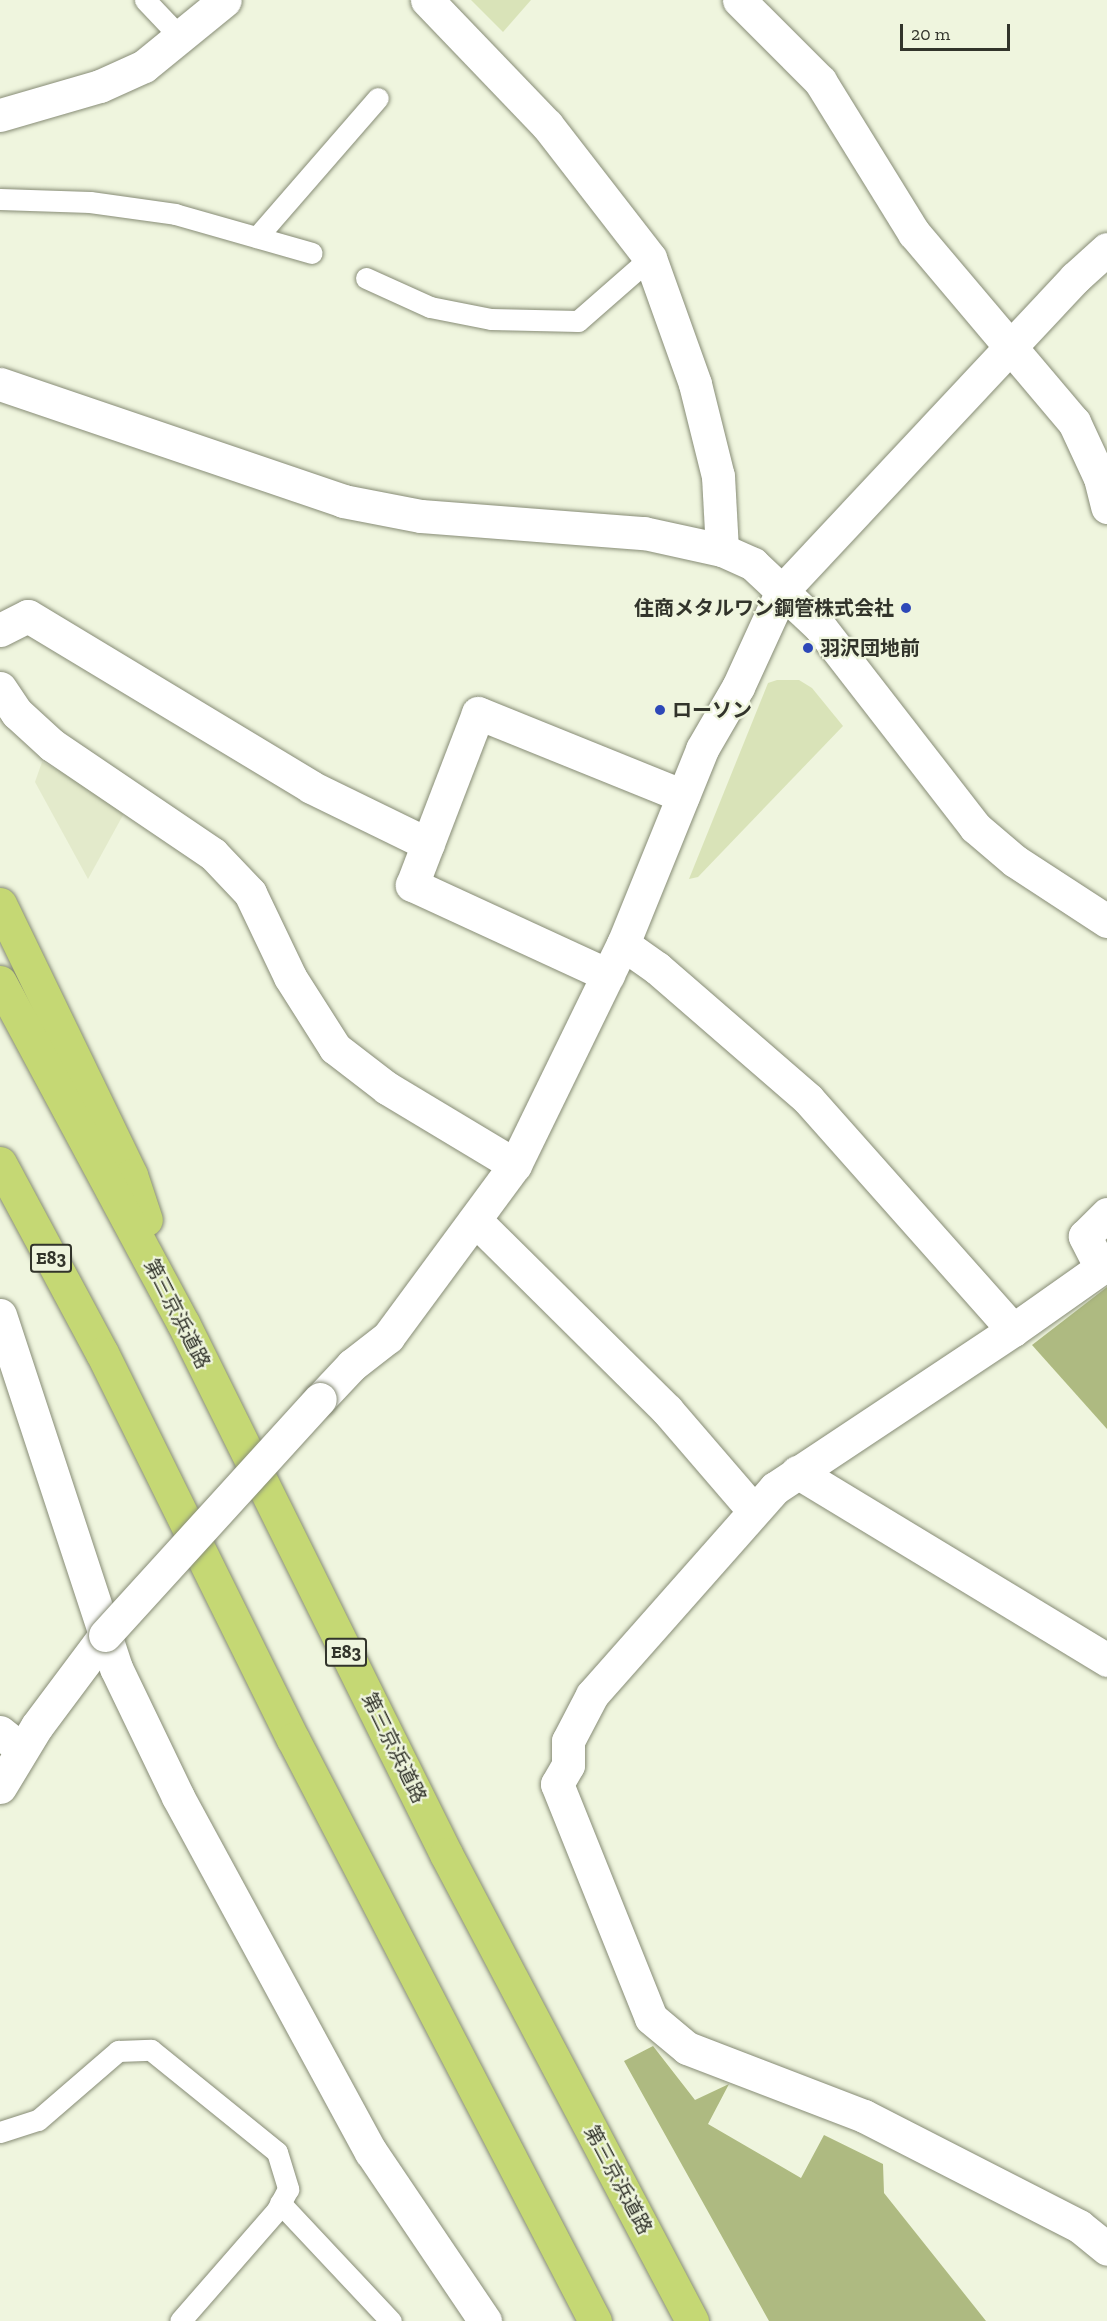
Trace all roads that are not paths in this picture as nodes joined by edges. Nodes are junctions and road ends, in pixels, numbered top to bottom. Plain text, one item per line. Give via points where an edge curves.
1 (145, 0) edge
2 (225, 0) edge
3 (427, 0) edge
4 (739, 0) edge
5 (181, 38) junction
6 (378, 98) dead end
7 (0, 115) edge
8 (0, 199) edge
9 (256, 237) junction
10 (1107, 249) edge
11 (312, 252) dead end
12 (650, 258) junction
13 (366, 278) dead end
14 (1011, 346) junction
15 (0, 384) edge
16 (1101, 467) edge
17 (1107, 507) edge
18 (722, 550) junction
19 (782, 591) junction
20 (0, 630) edge
21 (0, 688) edge
22 (683, 796) junction
23 (428, 844) junction
24 (0, 904) edge
25 (1107, 921) edge
26 (623, 944) junction
27 (608, 975) junction
28 (0, 982) edge
29 (0, 1163) edge
30 (515, 1165) junction
31 (1107, 1214) edge
32 (475, 1220) junction
33 (0, 1315) edge
34 (183, 1323) junction
35 (1013, 1330) junction
36 (797, 1472) junction
37 (754, 1511) junction
38 (105, 1635) junction
39 (1107, 1660) edge
40 (11, 1741) edge
41 (0, 1787) edge
42 (0, 2132) edge
43 (280, 2203) junction
44 (1107, 2249) edge
45 (180, 2321) edge
46 (391, 2321) edge
47 (485, 2321) edge
48 (595, 2321) edge
49 (692, 2321) edge

1 - 5 lane
2 - 5 street
3 - 12 street via 547,125
4 - 14 street via 820,81 914,233
5 - 7 street via 144,66 100,86
6 - 9 lane
8 - 9 lane via 90,202 165,212
9 - 11 lane
10 - 14 street
12 - 13 lane via 578,321 491,319 440,309
12 - 18 street via 703,419 717,476
14 - 16 street via 1074,422
14 - 19 street
15 - 18 street via 343,501 421,516 644,533
16 - 17 street
18 - 19 street via 753,564
19 - 22 street via 738,687 702,749
19 - 25 street via 820,627 975,827 1015,861
20 - 23 street via 28,616 310,787
21 - 30 street via 17,713 52,745 213,854 250,893 290,977 335,1048 387,1088
22 - 23 street via 478,713
22 - 26 street
23 - 27 street via 412,885
24 - 34 highway via 130,1176
26 - 27 street
26 - 35 street via 657,968 808,1099
27 - 30 street
28 - 34 highway, 第三京浜道路 / E83
29 - 48 highway, E83 via 102,1353 292,1739
30 - 32 street
31 - 35 street via 1085,1236 1101,1268
32 - 37 street via 668,1410
32 - 38 street, bridge via 387,1337 320,1399
33 - 38 street
34 - 49 highway, 第三京浜道路 / E83 via 446,1854
35 - 36 street
36 - 37 street
36 - 39 street
37 - 44 street via 592,1695 568,1741 568,1765 557,1784 651,2018 687,2048 864,2116 1079,2226
38 - 40 street
38 - 47 street via 116,1668 178,1797 371,2152
40 - 41 street
42 - 43 lane via 38,2120 118,2051 152,2050 277,2152 288,2189
43 - 45 lane
43 - 46 lane

